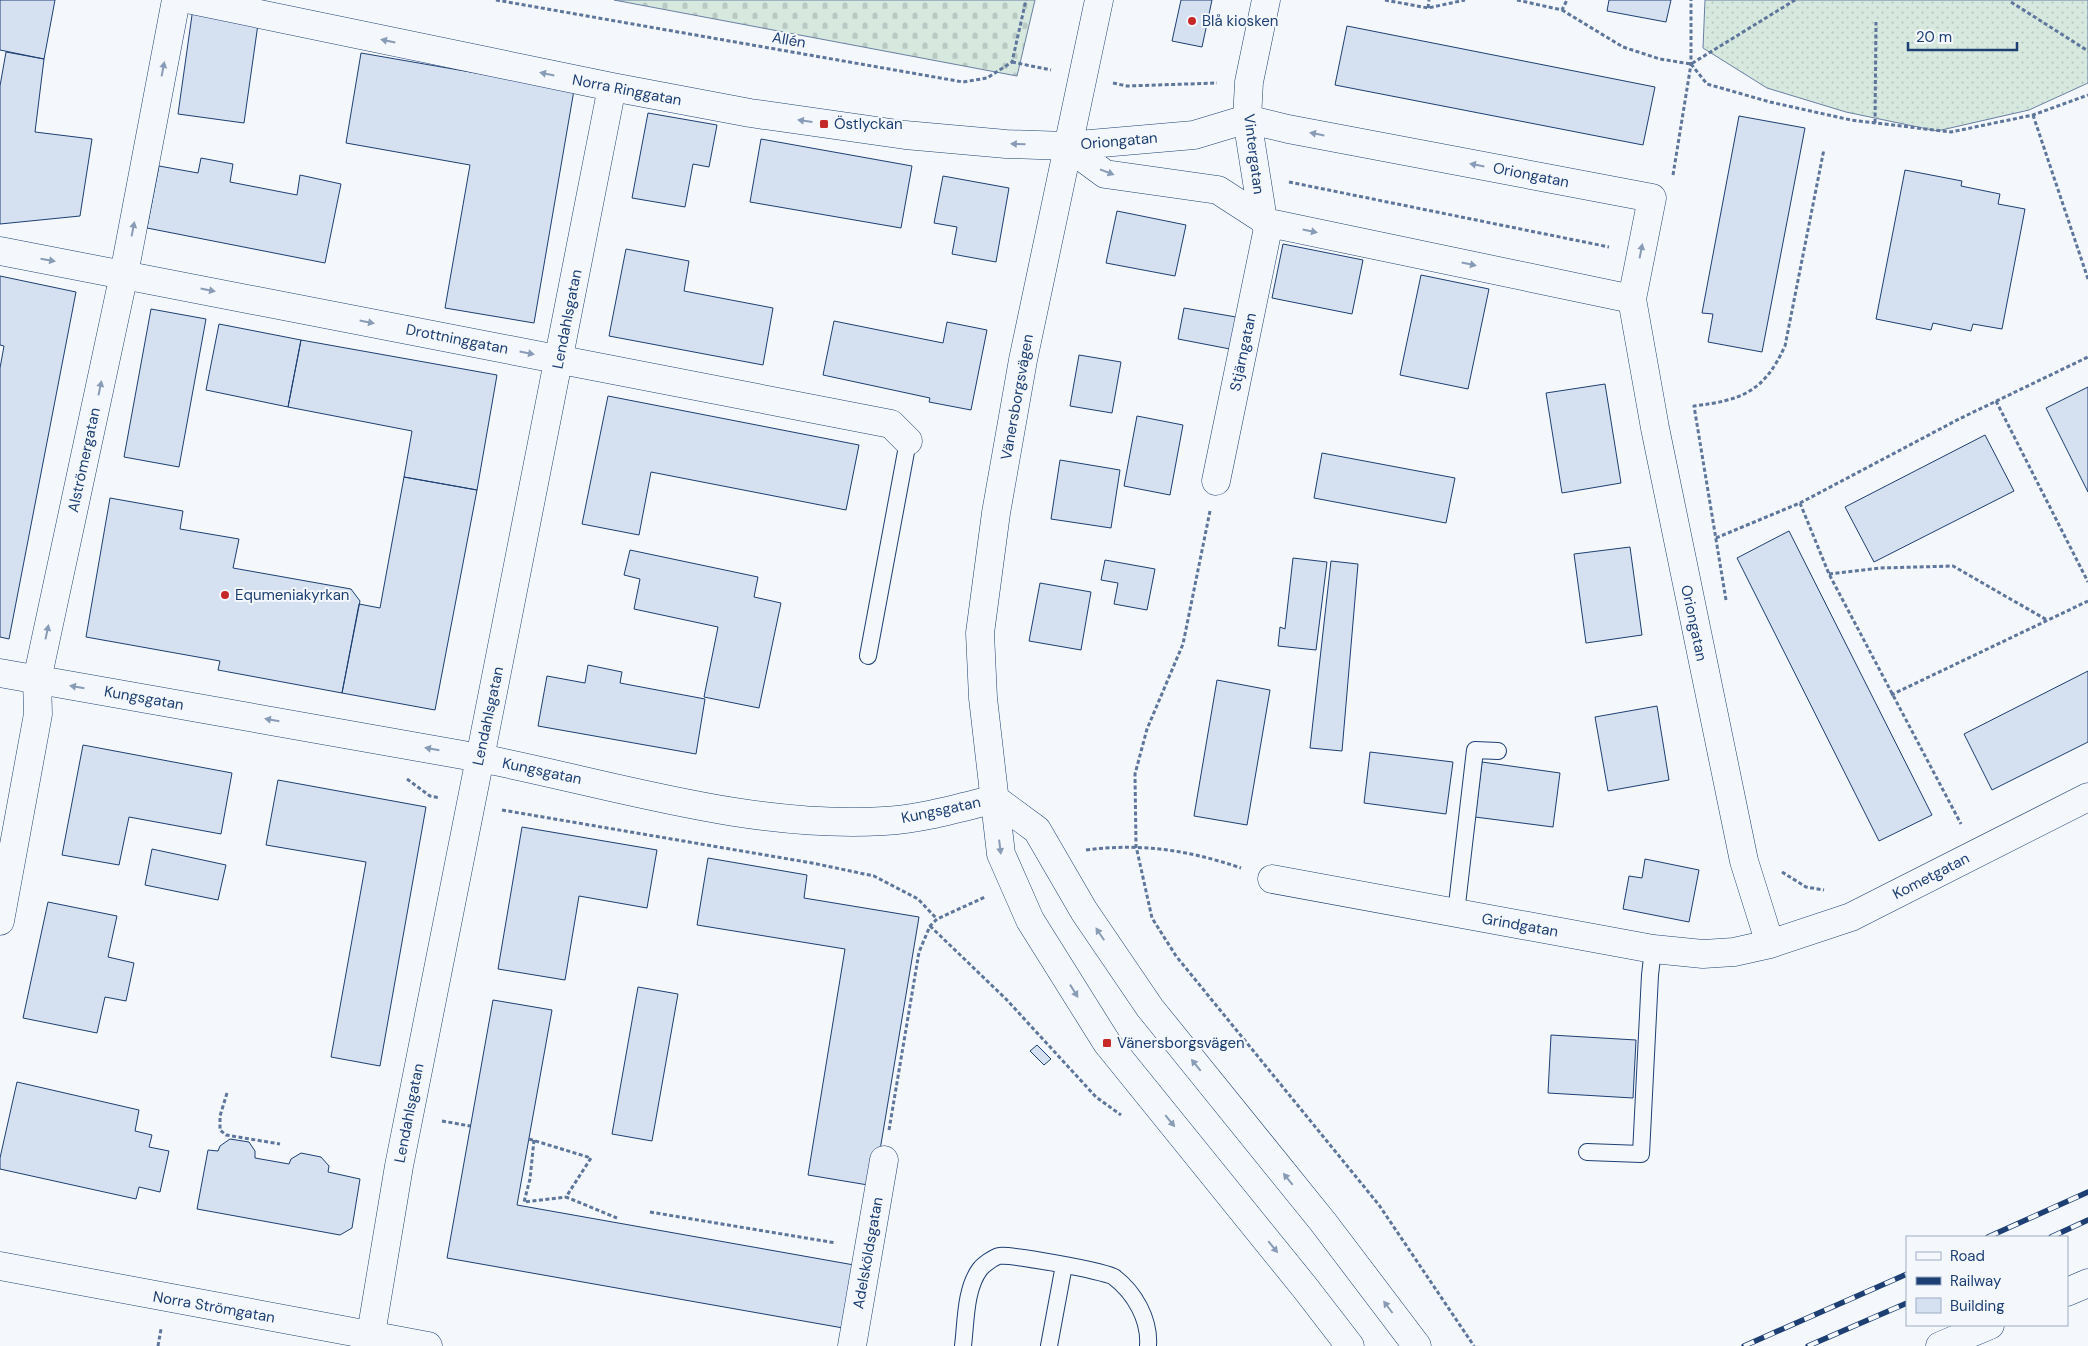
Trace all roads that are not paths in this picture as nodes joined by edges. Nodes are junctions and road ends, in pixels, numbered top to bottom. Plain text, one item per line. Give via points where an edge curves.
1 (176, 0) edge
2 (192, 0) edge
3 (1099, 0) edge
4 (1266, 0) edge
5 (612, 87) junction
6 (1248, 118) junction
7 (1067, 146) junction
8 (1266, 221) junction
9 (0, 251) edge
10 (124, 274) junction
11 (1632, 299) junction
12 (559, 359) junction
13 (908, 441) joint
14 (1216, 481) road end
15 (868, 656) dead end
16 (0, 673) edge
17 (37, 680) junction
18 (1498, 751) dead end
19 (480, 758) junction
20 (2088, 797) edge
21 (995, 798) junction
22 (1272, 879) road end
23 (1456, 913) junction
24 (0, 921) edge
25 (1770, 944) junction
26 (1654, 949) junction
27 (1587, 1152) dead end
28 (884, 1160) road end
29 (1064, 1264) junction
30 (0, 1266) edge
31 (2088, 1283) edge
32 (2068, 1292) edge
33 (1988, 1326) edge
34 (370, 1341) edge
35 (428, 1346) edge
36 (852, 1346) edge
37 (963, 1346) edge
38 (1049, 1346) edge
39 (1148, 1346) edge
40 (1350, 1346) edge
41 (1417, 1346) edge
42 (1940, 1346) edge

10 -> 1 street, Alströmergatan
5 -> 2 street, Norra Ringgatan
3 - 7 street, Vänersborgsvägen
4 - 6 street, Vintergatan via 1249,82
7 -> 5 street, Norra Ringgatan via 905,135 750,113
5 - 12 street, Lendahlsgatan
6 - 7 street, Oriongatan via 1194,135
6 - 8 street, Vintergatan
11 -> 6 street, Oriongatan via 1652,198 1288,129
7 -> 8 street, Oriongatan via 1105,174 1218,190
7 - 21 street, Vänersborgsvägen via 1021,369 996,513 980,633 982,689
8 -> 11 street, Oriongatan
8 - 14 street, Stjärngatan
9 -> 10 street, Drottninggatan
10 -> 12 street, Drottninggatan
17 -> 10 street, Alströmergatan
11 - 25 street, Oriongatan via 1659,448 1744,861
12 - 13 street, Drottninggatan via 892,424
12 - 19 street, Lendahlsgatan
13 - 15 lane
16 - 17 street, Kungsgatan
19 -> 17 street, Kungsgatan
17 - 24 street, Alströmergatan via 38,714
18 - 23 lane via 1474,750
19 - 21 street, Kungsgatan via 717,809 799,821 885,822 943,812
19 - 34 street, Lendahlsgatan via 399,1166
20 - 25 street, Kometgatan via 1851,917
21 -> 40 street, Vänersborgsvägen via 1001,854 1013,883 1030,920 1107,1043
41 -> 21 street via 1324,1222 1150,1008 1084,911 1037,830
22 - 23 street, Grindgatan
23 - 26 street, Grindgatan
25 - 26 street, Grindgatan via 1734,952 1703,954
26 - 27 lane via 1641,1154
28 - 36 street, Adelsköldsgatan
29 - 37 lane via 999,1256 981,1267 972,1284
29 - 38 lane
29 - 39 lane via 1113,1276 1137,1302 1149,1332
30 - 34 street, Norra Strömgatan
31 - 32 street
33 - 42 street
34 - 35 street, Norra Strömgatan

